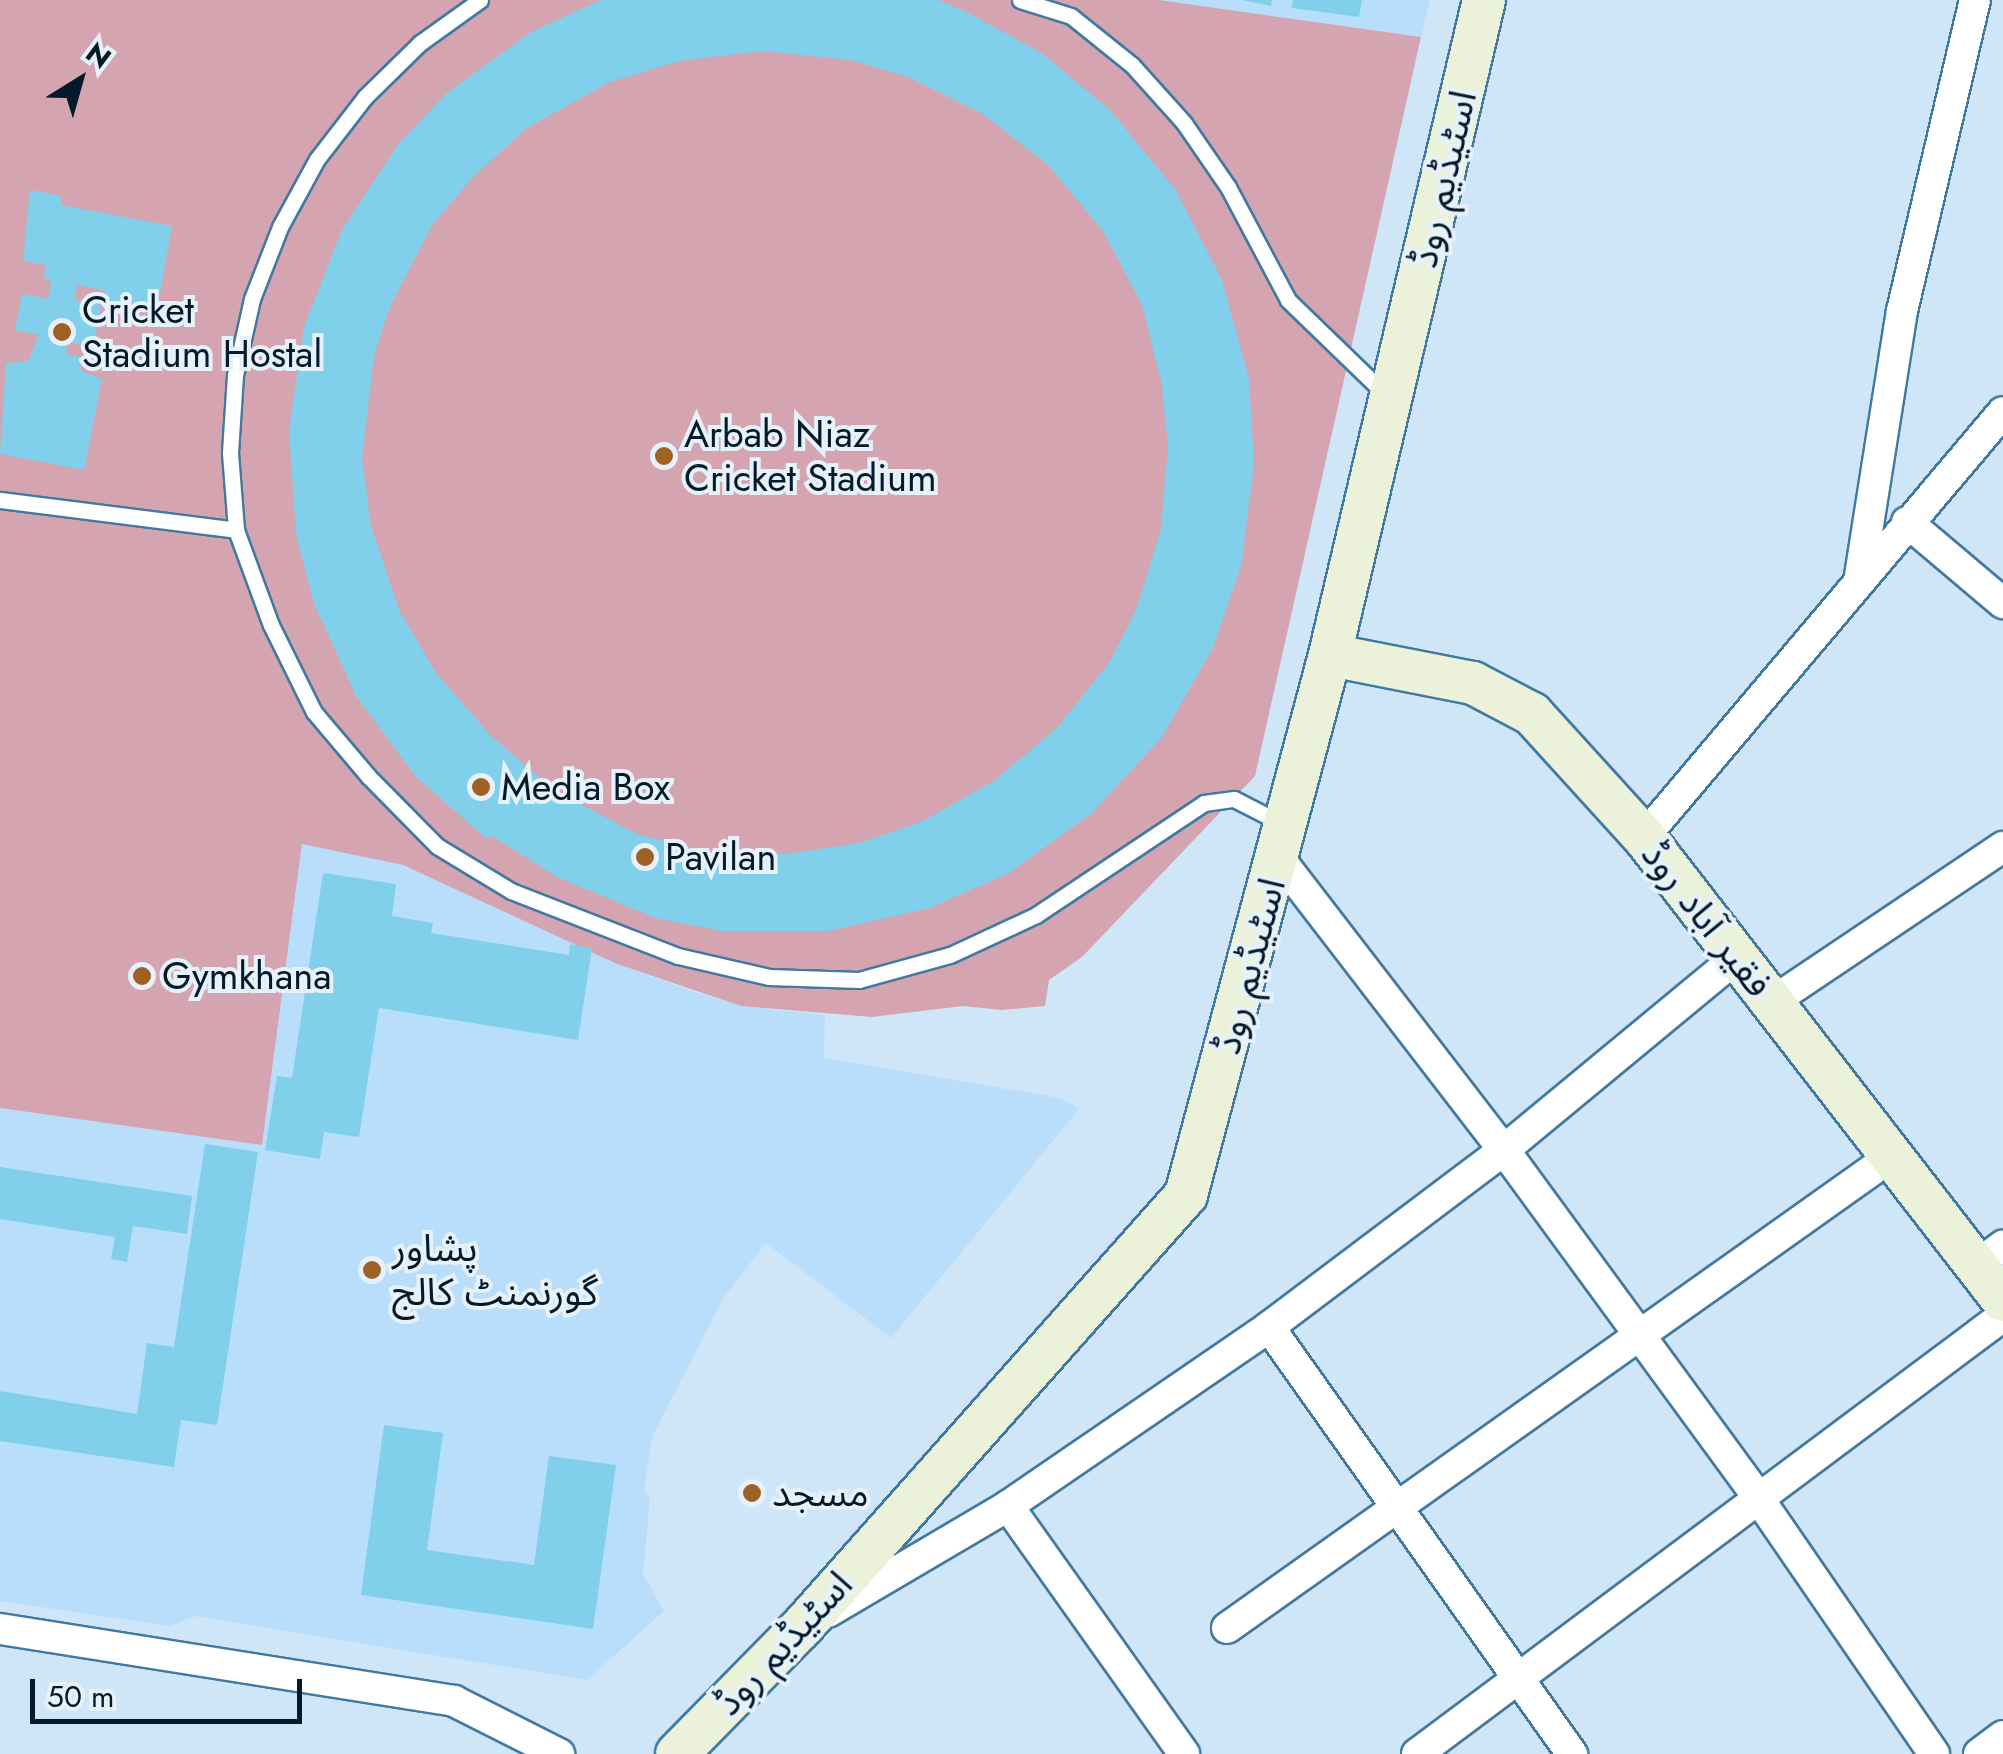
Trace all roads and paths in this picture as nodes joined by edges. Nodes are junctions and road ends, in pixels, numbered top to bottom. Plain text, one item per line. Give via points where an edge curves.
1 (480, 0) edge
2 (1020, 0) edge
3 (1484, 0) edge
4 (1975, 0) edge
5 (1392, 400) junction
6 (2003, 412) edge
7 (0, 500) edge
8 (1907, 522) junction
9 (236, 530) junction
10 (1859, 582) junction
11 (2003, 604) edge
12 (1330, 655) junction
13 (1644, 837) junction
14 (1282, 841) junction
15 (2003, 848) edge
16 (1737, 957) junction
17 (1772, 1002) junction
18 (1504, 1150) junction
19 (1892, 1156) junction
20 (1990, 1256) edge
21 (2003, 1300) edge
22 (2003, 1316) edge
23 (1269, 1327) junction
24 (1639, 1337) junction
25 (1759, 1499) junction
26 (1008, 1506) junction
27 (1396, 1509) junction
28 (801, 1628) junction
29 (1228, 1628) dead end
30 (0, 1629) edge
31 (1518, 1678) junction
32 (2003, 1736) edge
33 (559, 1754) edge
34 (677, 1754) edge
35 (1184, 1754) edge
36 (1417, 1754) edge
37 (1572, 1754) edge
38 (1934, 1754) edge
39 (1979, 1754) edge

1 - 9 lane via 420,43 364,98 317,159 280,227 252,299 235,375 230,452
2 - 5 lane via 1071,16 1132,65 1228,187 1288,300
3 - 5 main road, اسٹیڈیم روڈ
4 - 10 street via 1902,311
5 - 12 main road, اسٹیڈیم روڈ
6 - 8 street
7 - 9 lane
8 - 10 street
8 - 11 street
9 - 14 lane via 271,625 314,712 437,846 511,890 678,956 769,976 859,980 950,955 1036,915 1204,804 1234,799
10 - 13 street
12 - 13 main road, فقیر آباد روڈ via 1473,683 1532,714
12 - 14 main road, اسٹیڈیم روڈ
13 - 16 main road, فقیر آباد روڈ
14 - 18 street
14 - 28 main road, اسٹیڈیم روڈ via 1186,1195
15 - 17 street
16 - 17 main road, فقیر آباد روڈ
16 - 18 street
17 - 19 main road, فقیر آباد روڈ
18 - 23 street
18 - 24 street
19 - 20 main road, فقیر آباد روڈ
19 - 24 street
20 - 21 main road, فقیر آباد روڈ
22 - 25 street
23 - 26 street
23 - 27 street
24 - 25 street
24 - 27 street
25 - 31 street
25 - 38 street
26 - 28 street
26 - 35 street
27 - 29 street
27 - 31 street
28 - 34 main road, اسٹیڈیم روڈ
30 - 33 street via 454,1701
31 - 36 street
31 - 37 street
32 - 39 street

